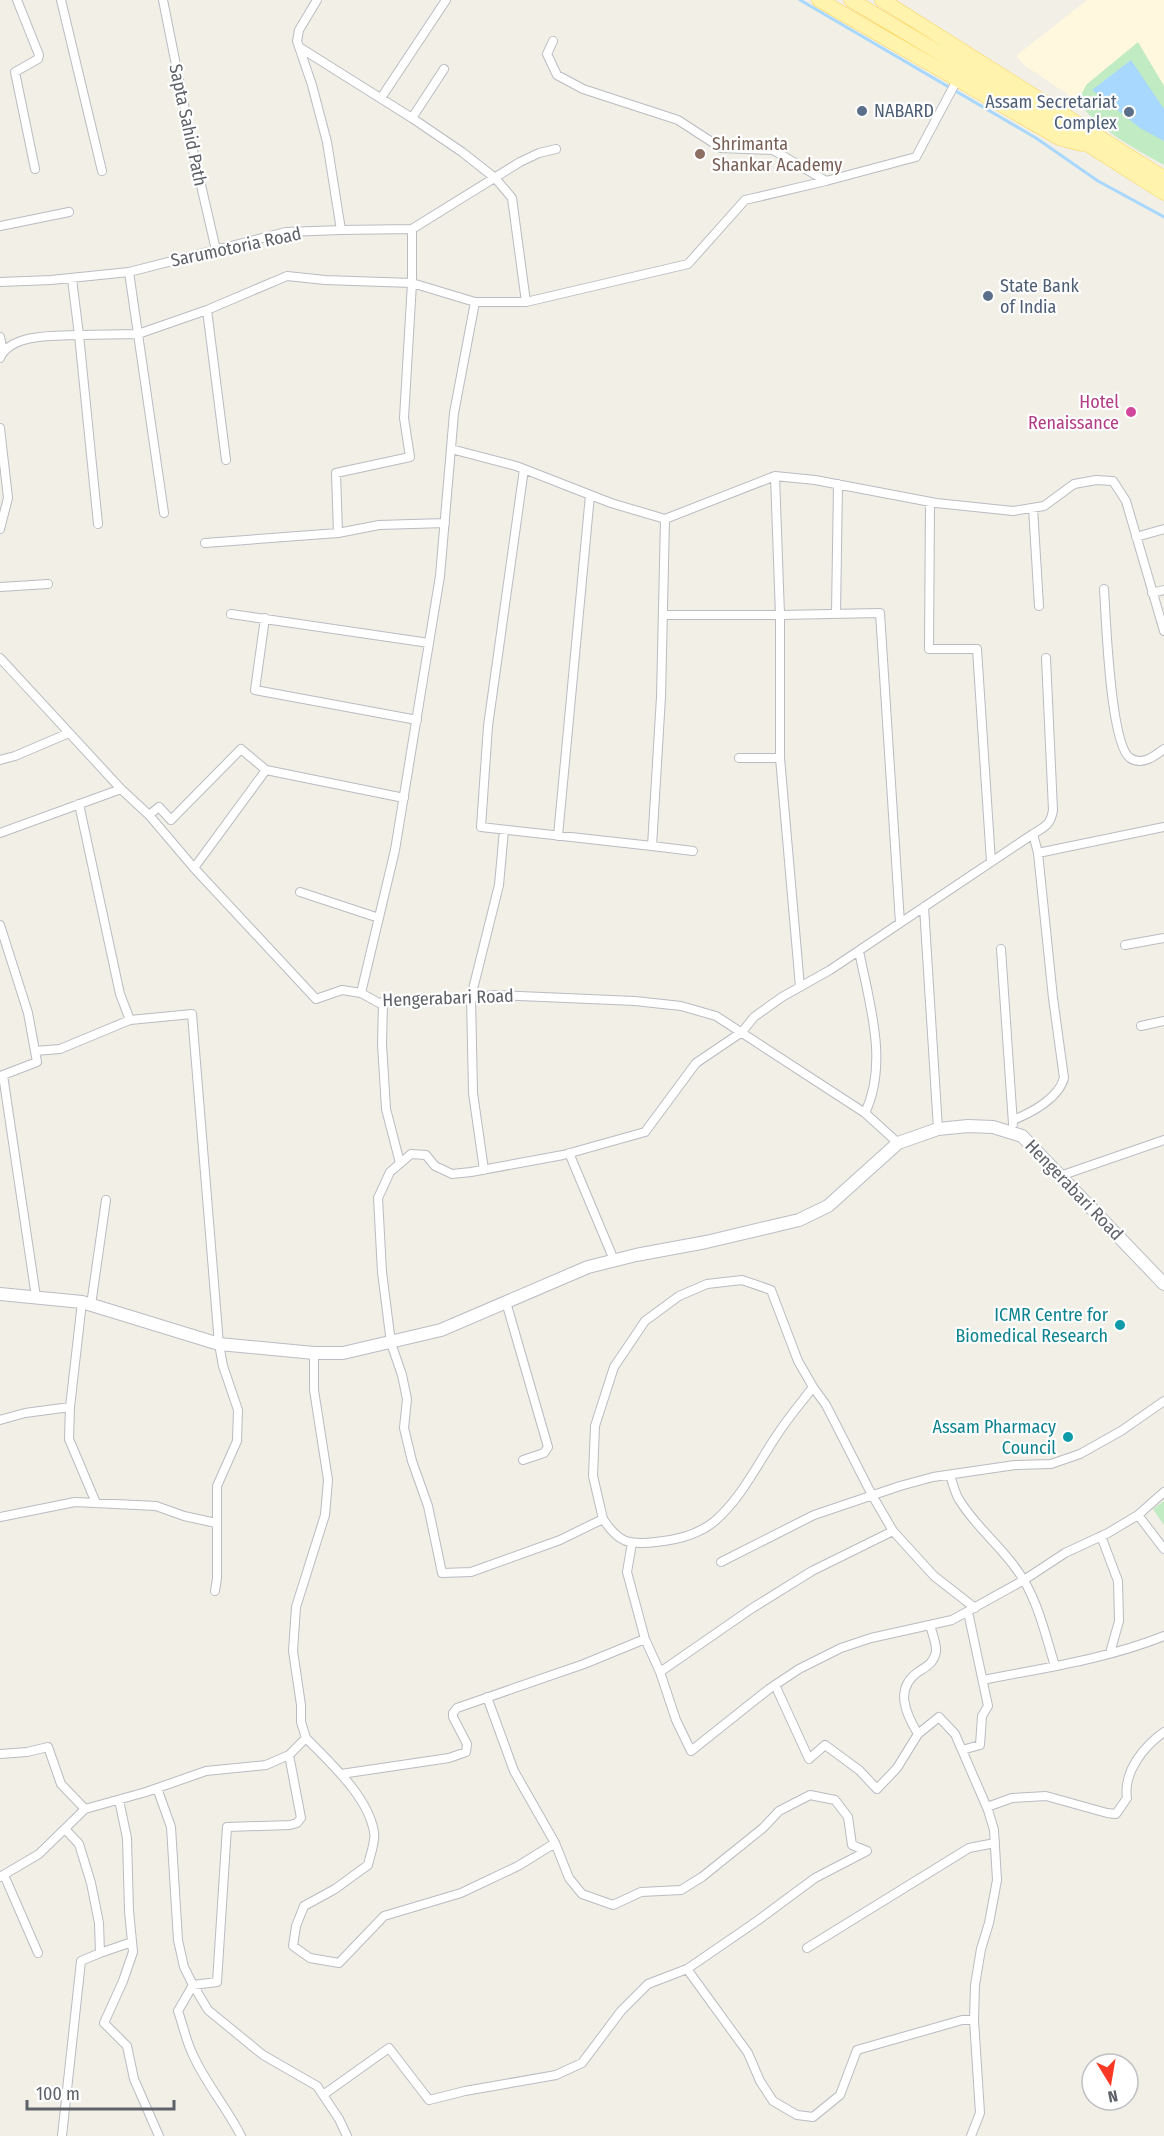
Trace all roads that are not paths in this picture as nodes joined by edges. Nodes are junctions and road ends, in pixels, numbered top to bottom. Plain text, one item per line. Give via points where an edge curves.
1 (17, 0) edge
2 (61, 0) edge
3 (163, 0) edge
4 (316, 0) edge
5 (446, 0) edge
6 (819, 0) edge
7 (851, 0) edge
8 (882, 0) edge
9 (894, 4) edge
10 (553, 41) dead end
11 (299, 47) junction
12 (444, 69) dead end
13 (956, 82) junction
14 (381, 98) junction
15 (412, 118) junction
16 (1089, 144) junction
17 (556, 149) dead end
18 (34, 169) dead end
19 (102, 171) dead end
20 (495, 178) junction
21 (1164, 178) edge
22 (826, 181) junction
23 (1164, 193) edge
24 (69, 212) dead end
25 (0, 226) edge
26 (412, 229) junction
27 (341, 230) junction
28 (216, 250) junction
29 (129, 272) junction
30 (72, 279) junction
31 (0, 282) edge
32 (412, 283) junction
33 (475, 302) junction
34 (526, 302) junction
35 (207, 310) junction
36 (138, 334) junction
37 (79, 335) junction
38 (0, 337) edge
39 (1, 354) edge
40 (0, 428) edge
41 (451, 449) junction
42 (226, 460) dead end
43 (524, 469) junction
44 (776, 476) junction
45 (838, 484) junction
46 (590, 495) junction
47 (930, 502) junction
48 (1033, 508) junction
49 (164, 513) dead end
50 (664, 519) junction
51 (445, 523) junction
52 (98, 524) dead end
53 (0, 529) edge
54 (1164, 529) edge
55 (338, 533) junction
56 (1137, 537) junction
57 (205, 543) dead end
58 (48, 584) dead end
59 (0, 587) edge
60 (1104, 589) dead end
61 (1164, 590) edge
62 (1152, 593) junction
63 (1039, 606) dead end
64 (231, 614) dead end
65 (836, 614) junction
66 (663, 615) junction
67 (780, 615) junction
68 (265, 618) junction
69 (1164, 631) edge
70 (429, 642) junction
71 (0, 658) edge
72 (1046, 658) dead end
73 (417, 720) junction
74 (69, 733) junction
75 (1164, 749) edge
76 (739, 758) dead end
77 (780, 758) junction
78 (0, 760) edge
79 (266, 770) junction
80 (121, 789) junction
81 (404, 798) junction
82 (79, 804) junction
83 (149, 815) junction
84 (1164, 827) edge
85 (504, 830) junction
86 (0, 833) edge
87 (1034, 834) junction
88 (558, 836) junction
89 (652, 846) junction
90 (693, 851) dead end
91 (1038, 853) junction
92 (991, 862) junction
93 (194, 868) junction
94 (300, 892) dead end
95 (924, 907) junction
96 (379, 918) junction
97 (900, 923) junction
98 (0, 924) edge
99 (1164, 938) edge
100 (1125, 945) dead end
101 (1001, 949) dead end
102 (859, 951) junction
103 (800, 987) junction
104 (361, 993) junction
105 (471, 997) junction
106 (383, 1002) junction
107 (130, 1020) junction
108 (1164, 1021) edge
109 (1141, 1026) dead end
110 (742, 1032) junction
111 (35, 1051) junction
112 (2, 1076) edge
113 (865, 1113) junction
114 (1013, 1120) junction
115 (938, 1129) junction
116 (1014, 1133) junction
117 (1164, 1140) edge
118 (898, 1143) junction
119 (569, 1153) junction
120 (400, 1163) junction
121 (484, 1170) junction
122 (1060, 1176) junction
123 (106, 1200) dead end
124 (614, 1260) junction
125 (1164, 1284) edge
126 (0, 1294) edge
127 (36, 1297) junction
128 (506, 1302) junction
129 (86, 1303) junction
130 (391, 1343) junction
131 (219, 1344) junction
132 (314, 1353) junction
133 (813, 1387) junction
134 (1163, 1404) edge
135 (70, 1407) junction
136 (0, 1420) edge
137 (523, 1460) dead end
138 (950, 1475) junction
139 (1164, 1492) edge
140 (872, 1495) junction
141 (96, 1503) junction
142 (1138, 1515) junction
143 (0, 1517) edge
144 (603, 1519) junction
145 (216, 1523) junction
146 (893, 1531) junction
147 (1101, 1536) junction
148 (1161, 1542) edge
149 (632, 1543) junction
150 (1164, 1550) edge
151 (721, 1562) dead end
152 (1024, 1581) junction
153 (215, 1592) dead end
154 (971, 1610) junction
155 (930, 1625) junction
156 (1164, 1636) edge
157 (645, 1639) junction
158 (1110, 1653) junction
159 (1055, 1666) junction
160 (660, 1672) junction
161 (983, 1680) junction
162 (775, 1685) junction
163 (487, 1696) junction
164 (1164, 1732) edge
165 (918, 1734) junction
166 (306, 1738) junction
167 (962, 1750) junction
168 (0, 1754) edge
169 (289, 1755) junction
170 (341, 1774) junction
171 (157, 1788) junction
172 (119, 1800) junction
173 (987, 1807) junction
174 (85, 1809) junction
175 (65, 1829) junction
176 (555, 1843) junction
177 (995, 1843) junction
178 (2, 1876) edge
179 (132, 1942) junction
180 (807, 1948) dead end
181 (38, 1953) dead end
182 (100, 1953) junction
183 (687, 1969) junction
184 (194, 1985) junction
185 (974, 2020) junction
186 (323, 2096) junction
187 (62, 2136) edge
188 (159, 2136) edge
189 (241, 2136) edge
190 (347, 2136) edge
191 (971, 2136) edge

1 - 18 street via 39,55 15,72
2 - 19 street
3 - 28 street, Sapta Sahid Path
4 - 11 street via 299,30
5 - 14 street
6 - 13 main road
7 - 16 main road
8 - 9 main road
9 - 21 main road
10 - 22 street via 546,54 557,75 583,89 678,120 721,148 772,150
11 - 14 street
11 - 27 street via 327,142
12 - 15 street
13 - 16 main road via 1059,138
13 - 22 street via 916,157
14 - 15 street
15 - 20 street
16 - 23 main road
17 - 20 street via 520,162
20 - 26 street
20 - 34 street via 513,198
22 - 34 street via 745,200 688,264
24 - 25 street
26 - 27 street, Sarumotoria Road
26 - 32 street
27 - 28 street, Sarumotoria Road via 286,232
28 - 29 street, Sarumotoria Road
29 - 30 street, Sarumotoria Road
29 - 36 street
30 - 31 street, Sarumotoria Road
30 - 37 street
32 - 33 street
32 - 35 street via 287,276
32 - 55 street via 404,418 410,457 336,473
33 - 34 street
33 - 41 street
35 - 36 street
35 - 42 street
36 - 37 street
36 - 49 street
37 - 39 street via 27,338
37 - 52 street
38 - 39 street
40 - 53 street via 8,498
41 - 43 street
41 - 51 street
43 - 46 street
43 - 85 street via 488,726 481,827
44 - 45 street
44 - 50 street
44 - 67 street
45 - 47 street
45 - 65 street
46 - 50 street
46 - 88 street
47 - 48 street via 1013,511
47 - 92 street via 929,649 977,649
48 - 56 street via 1044,506 1074,484 1113,481 1126,501
48 - 63 street
50 - 66 street
51 - 55 street via 379,525
51 - 70 street
54 - 56 street
55 - 57 street
56 - 62 street
58 - 59 street
60 - 75 street via 1119,740 1129,758 1138,762
61 - 62 street
62 - 69 street
64 - 68 street
65 - 67 street
65 - 97 street via 880,614
66 - 67 street
66 - 89 street
67 - 77 street
68 - 70 street
68 - 73 street via 255,690
70 - 73 street
71 - 74 street, Hengerabari Road
72 - 87 street via 1053,810 1052,819
73 - 81 street
74 - 78 street
74 - 80 street, Hengerabari Road
76 - 77 street
77 - 103 street
79 - 81 street
79 - 83 street via 241,749 171,820 159,807
79 - 93 street
80 - 82 street
80 - 83 street, Hengerabari Road
81 - 96 street
82 - 86 street
82 - 107 street via 120,994
83 - 93 street, Hengerabari Road
84 - 91 street
85 - 88 street
85 - 105 street via 499,885
87 - 91 street
87 - 92 street
88 - 89 street
89 - 90 street
91 - 114 street via 1064,1078 1055,1094
92 - 95 street
93 - 104 street, Hengerabari Road via 316,999 342,990
94 - 96 street
95 - 97 street
95 - 115 street
96 - 104 street
97 - 102 street
98 - 111 street via 28,1013
99 - 100 street
101 - 114 street
102 - 103 street
102 - 113 street via 877,1059 873,1097
103 - 110 street via 754,1017
104 - 106 street, Hengerabari Road
105 - 106 street, Hengerabari Road
105 - 110 street, Hengerabari Road via 509,995 670,1005 716,1016
105 - 121 street via 473,1093
106 - 120 street via 386,1109
107 - 111 street via 60,1049
107 - 131 street via 192,1014
108 - 109 street
110 - 113 street, Hengerabari Road
110 - 119 street via 696,1063 645,1132
111 - 112 street via 37,1062
112 - 127 street
113 - 118 street, Hengerabari Road
114 - 116 street
115 - 116 main road, Hengerabari Road via 993,1127
115 - 118 main road, Hengerabari Road
116 - 122 main road, Hengerabari Road via 1022,1136
117 - 122 street
118 - 124 main road, Hengerabari Road via 828,1206 799,1220
119 - 121 street
119 - 124 street
120 - 121 street via 411,1154 426,1155 435,1166 452,1173
120 - 130 street via 390,1172 378,1198
122 - 125 main road, Hengerabari Road
123 - 129 street
124 - 128 main road, Hengerabari Road
126 - 127 main road, Hengerabari Road
127 - 129 main road, Hengerabari Road
128 - 130 main road, Hengerabari Road via 441,1330
128 - 137 street via 548,1447 544,1453
129 - 131 main road, Hengerabari Road
129 - 135 street
130 - 132 main road, Hengerabari Road via 343,1353
130 - 144 street via 407,1400 404,1428 428,1506 442,1573 482,1569
131 - 132 main road, Hengerabari Road
131 - 145 street via 238,1410 237,1441 217,1486
132 - 166 street via 314,1390 328,1480 325,1515 296,1607 293,1651
133 - 140 street
133 - 144 street via 798,1361 771,1290 742,1280 707,1284 679,1296 645,1321 614,1367 595,1426 593,1476
133 - 149 street via 732,1503 715,1521 689,1536
134 - 138 street via 1080,1454 1051,1464
135 - 136 street
135 - 141 street via 69,1439
138 - 140 street
138 - 152 street via 958,1499
139 - 142 street
140 - 146 street
140 - 151 street via 814,1515
141 - 143 street via 75,1502
141 - 145 street via 156,1506
142 - 147 street
142 - 148 street
144 - 149 street via 611,1532
145 - 153 street
146 - 154 street
146 - 160 street via 812,1570
147 - 152 street via 1065,1553
147 - 158 street via 1118,1581 1119,1620
148 - 150 street
149 - 157 street via 627,1572
152 - 154 street
152 - 159 street
154 - 155 street
154 - 161 street
155 - 162 street via 841,1648
155 - 165 street via 936,1650 930,1665 916,1673 907,1685 903,1701
156 - 158 street
157 - 160 street
157 - 163 street
158 - 159 street
159 - 161 street
160 - 162 street via 691,1751
161 - 167 street via 988,1706 982,1716 980,1745
162 - 165 street via 809,1759 825,1745 877,1789 897,1768
163 - 170 street via 453,1713 467,1744 466,1752
163 - 176 street via 514,1771
164 - 173 street via 1137,1760 1126,1787 1124,1806 1116,1814 1046,1797 1012,1798
165 - 167 street via 939,1717 955,1734
166 - 169 street
166 - 170 street
167 - 173 street
168 - 174 street via 48,1747 62,1784
169 - 171 street via 266,1765 206,1772
169 - 184 street via 301,1818 290,1825 227,1827 217,1982
170 - 176 street via 363,1805 375,1834 368,1864 304,1906 293,1946 310,1958 339,1964 384,1916 461,1893
171 - 172 street
171 - 184 street via 171,1827 178,1940 184,1967
172 - 174 street
172 - 179 street via 127,1838
173 - 177 street
174 - 175 street
175 - 178 street via 39,1854
175 - 182 street via 79,1844 91,1883
176 - 183 street via 569,1878 582,1894 613,1905 641,1892 681,1890 764,1828 779,1811 810,1795 835,1800 848,1817 852,1845 867,1851 816,1878
177 - 180 street via 969,1848
177 - 185 street via 997,1880 981,1948
178 - 181 street
179 - 182 street
179 - 188 street via 133,1952 104,2023 128,2046 134,2079
182 - 187 street via 81,1961
183 - 185 street via 748,2053 773,2101 797,2115 813,2116 840,2095 857,2050
183 - 186 street via 648,1984 621,2011 582,2063 556,2075 429,2100 389,2048
184 - 186 street via 208,2010 263,2055 317,2086
184 - 189 street via 178,2010 192,2055
185 - 191 street via 980,2113
186 - 190 street

